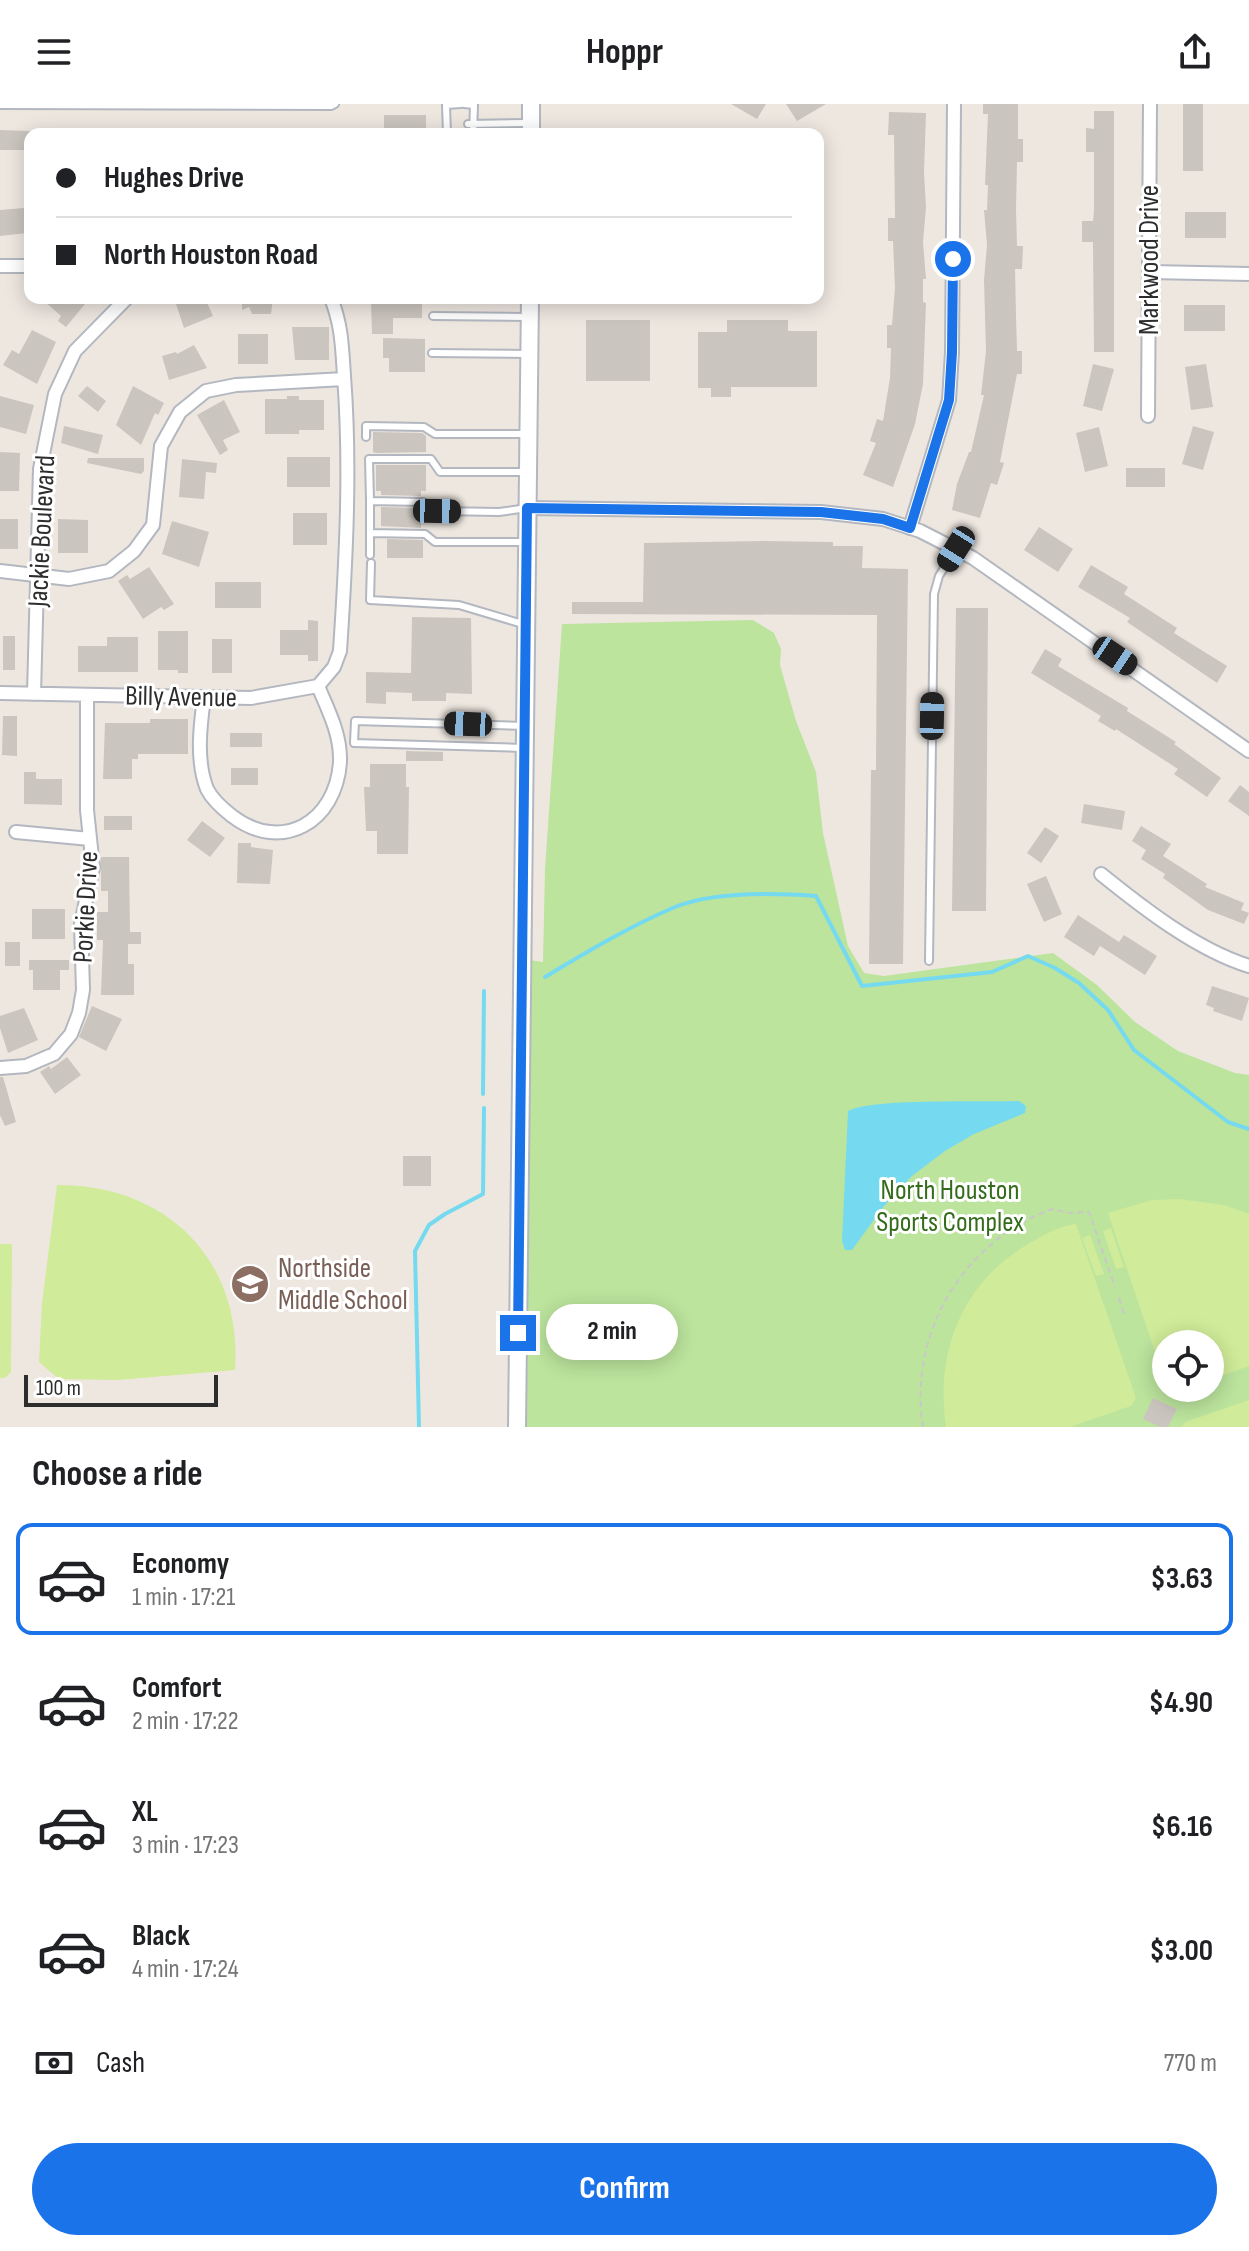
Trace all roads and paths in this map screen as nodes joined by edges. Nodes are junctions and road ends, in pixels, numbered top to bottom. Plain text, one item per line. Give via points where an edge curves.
1 (335, 104) edge
2 (462, 104) edge
3 (531, 104) edge
4 (954, 104) edge
5 (1150, 104) edge
6 (0, 105) edge
7 (17, 105) edge
8 (99, 105) edge
9 (185, 105) edge
10 (259, 105) edge
11 (471, 124) junction
12 (449, 128) edge
13 (472, 128) edge
14 (531, 128) edge
15 (0, 266) edge
16 (24, 266) edge
17 (1150, 272) junction
18 (1249, 274) edge
19 (117, 304) edge
20 (333, 304) edge
21 (530, 304) edge
22 (433, 316) dead end
23 (530, 317) junction
24 (432, 353) dead end
25 (529, 354) junction
26 (344, 379) junction
27 (1148, 416) dead end
28 (528, 434) junction
29 (366, 437) dead end
30 (528, 472) junction
31 (370, 501) junction
32 (527, 508) junction
33 (910, 528) junction
34 (370, 533) junction
35 (526, 542) junction
36 (956, 549) junction
37 (0, 571) edge
38 (39, 575) junction
39 (526, 625) junction
40 (318, 686) junction
41 (0, 693) edge
42 (34, 694) junction
43 (87, 696) junction
44 (204, 698) junction
45 (525, 726) junction
46 (524, 748) junction
47 (1249, 751) edge
48 (16, 832) dead end
49 (90, 839) junction
50 (1101, 874) dead end
51 (929, 961) dead end
52 (1249, 966) edge
53 (0, 1068) edge
54 (1115, 1287) dead end
55 (1119, 1298) dead end
56 (1124, 1314) dead end
57 (517, 1427) edge
58 (923, 1427) edge

1 - 10 lane
2 - 11 lane via 474,105
2 - 12 lane via 446,105
3 - 14 street
4 - 33 street via 949,400
5 - 17 street, Markwood Drive
6 - 7 lane
7 - 8 lane
8 - 9 lane
9 - 10 lane
11 - 13 lane
11 - 14 lane
15 - 16 street
17 - 18 street
17 - 27 street, Markwood Drive
19 - 38 street, Jackie Boulevard via 75,351 55,394 40,469
20 - 26 street via 341,323
21 - 23 street
22 - 23 lane
23 - 25 street
24 - 25 lane
25 - 28 street
26 - 38 street via 206,391 180,412 161,446 153,525 134,551 109,571 69,579
26 - 40 street via 348,462 340,651
28 - 29 lane via 435,434 424,427 366,426
28 - 30 street
30 - 31 lane via 440,472 431,459 369,459
30 - 32 street
31 - 32 lane via 423,502 437,511
31 - 34 lane
32 - 33 street via 821,512 883,519
32 - 35 street
33 - 36 street
34 - 35 lane via 425,534 435,542
34 - 39 lane via 370,600 459,605
35 - 39 street
36 - 47 street
36 - 51 lane via 934,594
37 - 38 street
38 - 42 street, Jackie Boulevard
39 - 45 street
40 - 44 street, Billy Avenue via 251,698
40 - 44 street via 332,717 340,761 325,809 296,829 244,826 209,793 200,752
41 - 42 street, Billy Avenue
42 - 43 street, Billy Avenue
43 - 44 street, Billy Avenue
43 - 49 street, Porkie Drive
45 - 46 street
45 - 46 lane via 355,721 354,743
46 - 57 street
48 - 49 street
49 - 53 street, Porkie Drive via 93,867 80,942 83,990 71,1034 54,1054 26,1066
50 - 52 street via 1172,926
54 - 58 path via 1089,1212 1052,1209 1005,1233 965,1270 938,1315 923,1365
55 - 56 path

